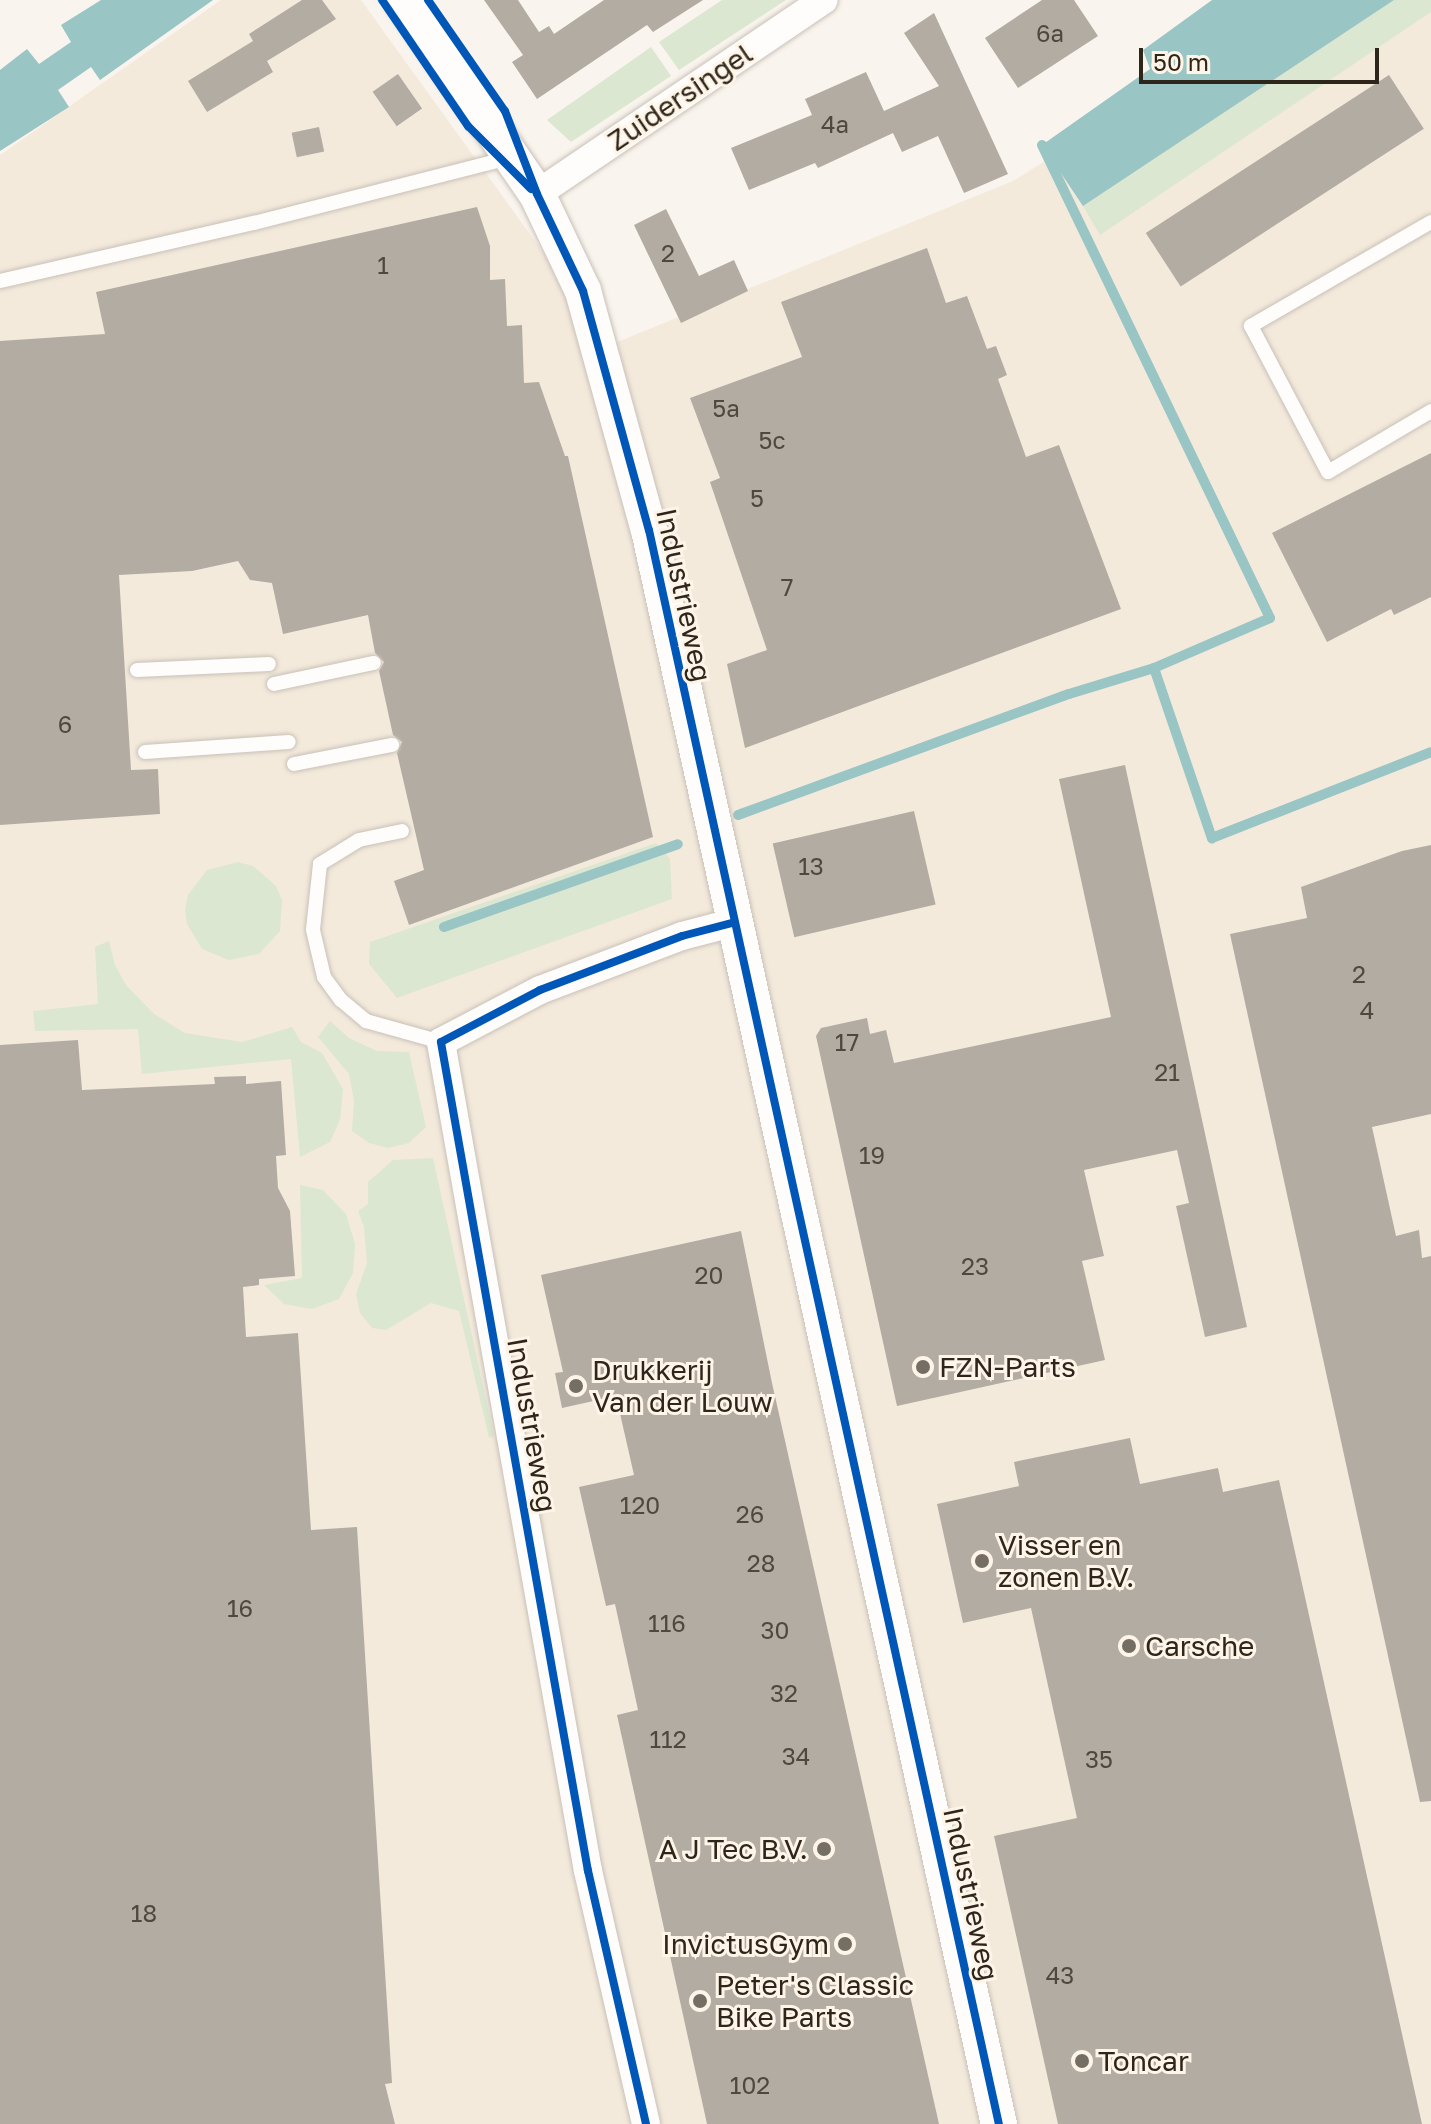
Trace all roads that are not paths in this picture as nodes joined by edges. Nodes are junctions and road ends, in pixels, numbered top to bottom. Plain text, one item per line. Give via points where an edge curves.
1 (403, 0) edge
2 (823, 0) edge
3 (509, 154) junction
4 (537, 194) junction
5 (1431, 222) edge
6 (0, 281) edge
7 (1431, 411) edge
8 (374, 663) dead end
9 (269, 664) dead end
10 (137, 670) dead end
11 (274, 684) dead end
12 (289, 742) dead end
13 (392, 745) dead end
14 (145, 752) dead end
15 (294, 764) dead end
16 (402, 831) dead end
17 (732, 923) junction
18 (441, 1042) junction
19 (646, 2124) edge
20 (999, 2124) edge

1 - 3 street, Industrieweg
2 - 4 street, Zuidersingel
3 - 4 street, Industrieweg
3 - 6 lane via 268,220
4 - 17 street, Industrieweg via 583,291 649,530
5 - 7 lane via 1251,326 1328,472
8 - 11 lane
9 - 10 lane
12 - 14 lane
13 - 15 lane
16 - 18 lane via 359,840 320,864 313,930 324,977 341,1000 366,1021
17 - 18 street via 682,936 540,990
17 - 20 street, Industrieweg
18 - 19 street, Industrieweg via 588,1871

